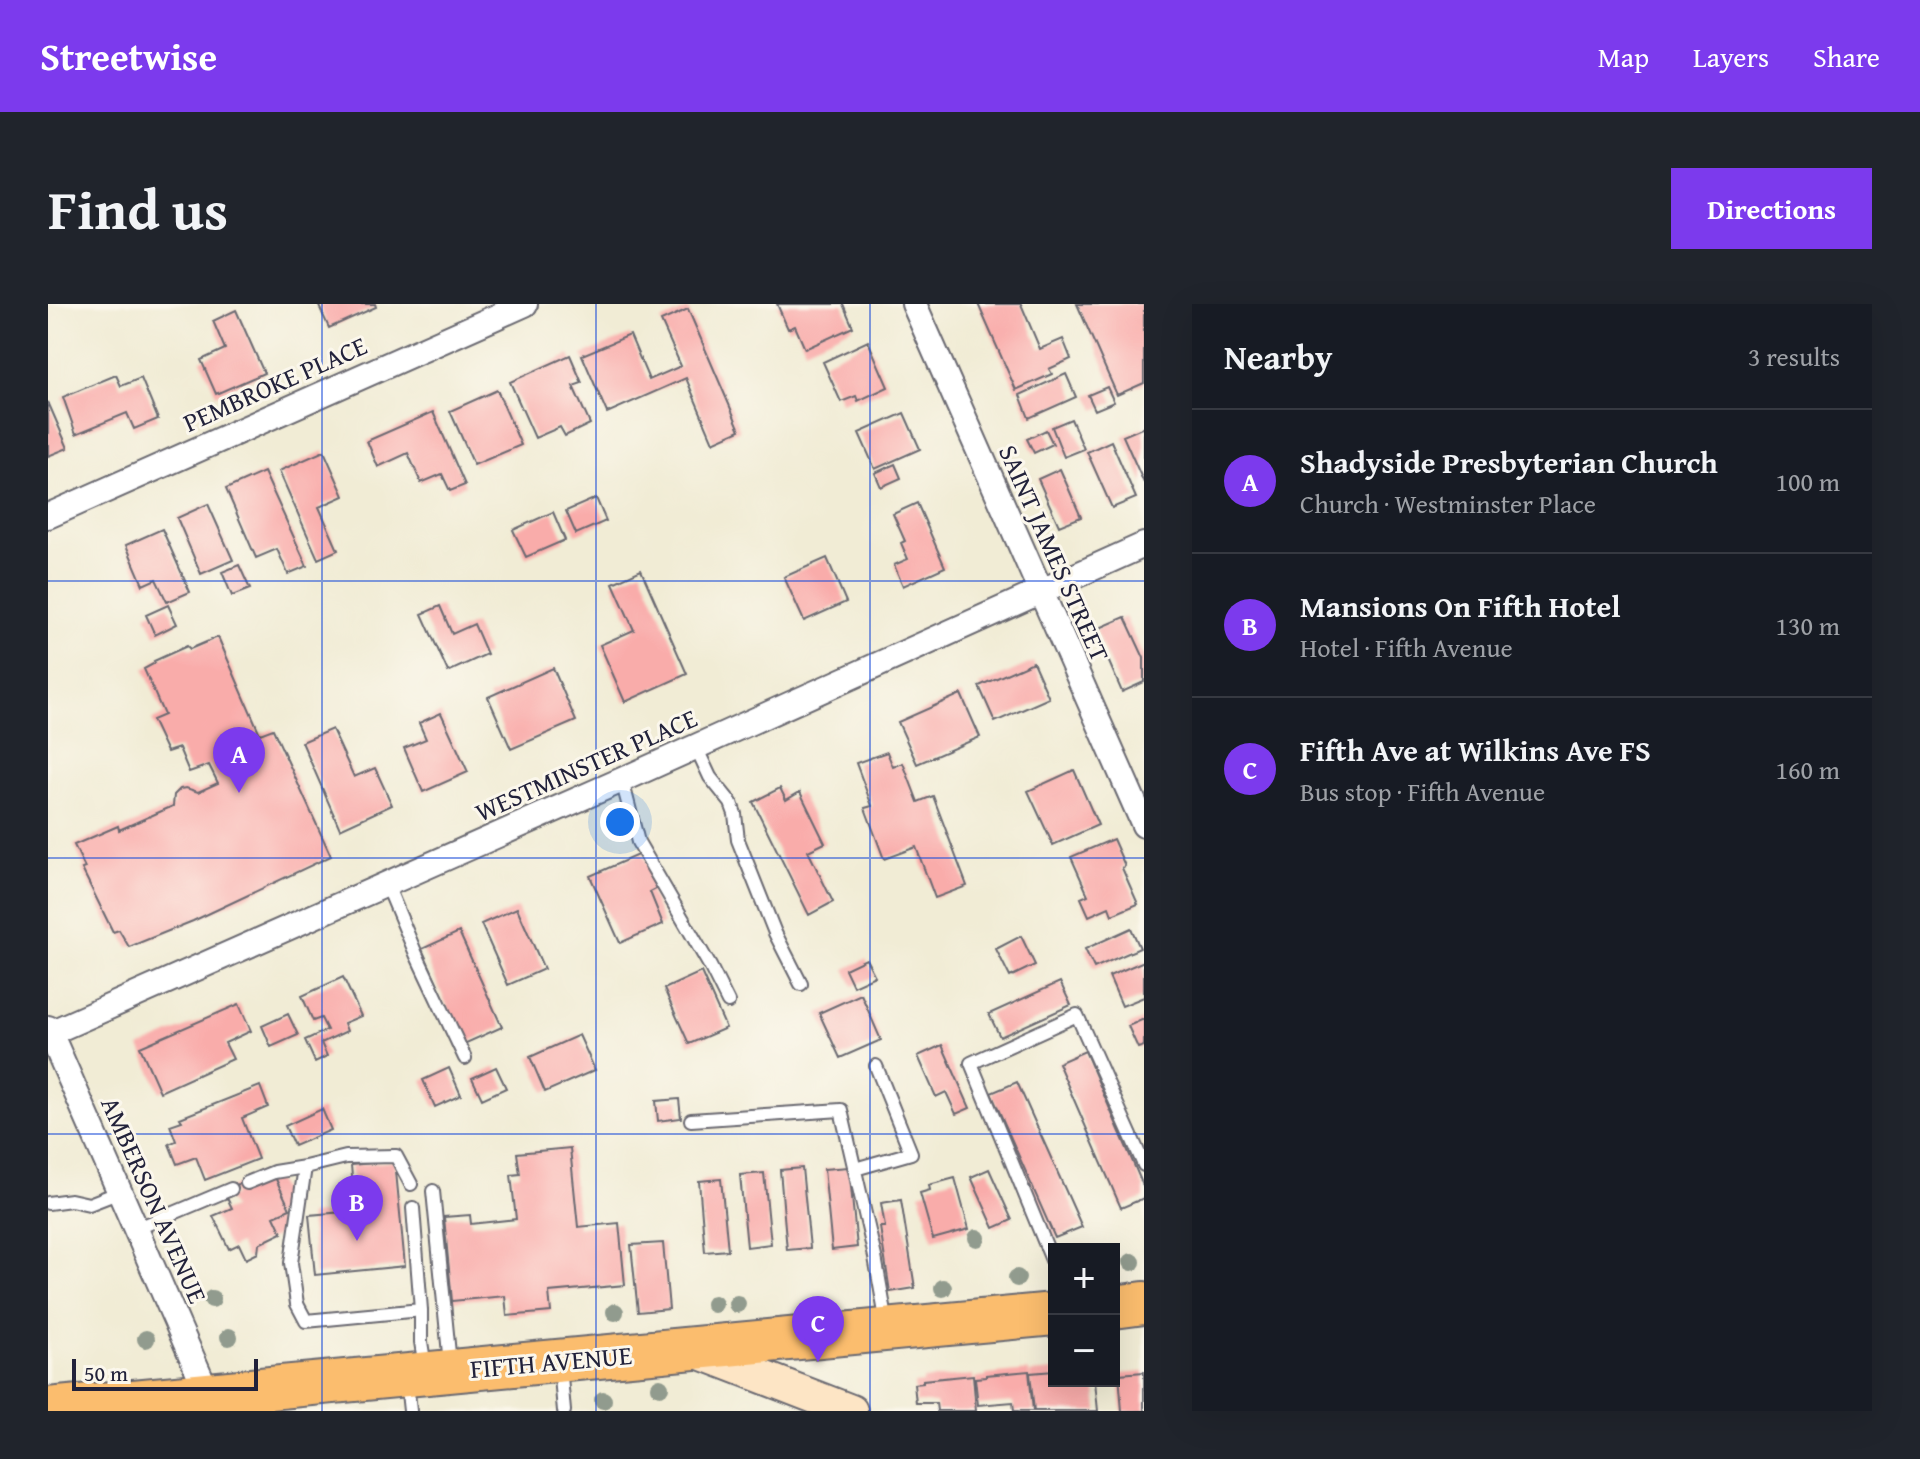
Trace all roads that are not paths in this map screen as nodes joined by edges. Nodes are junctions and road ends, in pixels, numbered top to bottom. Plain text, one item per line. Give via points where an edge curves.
1 (525, 304) edge
2 (914, 304) edge
3 (499, 309) edge
4 (48, 516) edge
5 (1144, 545) edge
6 (1040, 591) junction
7 (696, 747) junction
8 (622, 780) junction
9 (1144, 825) edge
10 (387, 885) junction
11 (801, 984) dead end
12 (728, 1002) dead end
13 (49, 1031) edge
14 (465, 1058) dead end
15 (876, 1066) dead end
16 (691, 1120) dead end
17 (1144, 1165) edge
18 (305, 1167) junction
19 (855, 1169) junction
20 (247, 1183) dead end
21 (411, 1184) dead end
22 (231, 1189) dead end
23 (433, 1191) dead end
24 (120, 1192) junction
25 (48, 1203) edge
26 (413, 1208) dead end
27 (136, 1229) junction
28 (1048, 1250) edge
29 (1144, 1303) edge
30 (1120, 1306) edge
31 (421, 1310) junction
32 (1048, 1315) edge
33 (888, 1330) junction
34 (690, 1349) junction
35 (560, 1361) junction
36 (423, 1383) edge
37 (208, 1394) junction
38 (48, 1409) edge
39 (564, 1411) edge
40 (851, 1411) edge

1 - 3 street, PEMBROKE PLACE
2 - 6 street, SAINT JAMES STREET
3 - 4 street, PEMBROKE PLACE
5 - 6 street, WESTMINSTER PLACE
6 - 7 street, WESTMINSTER PLACE
6 - 9 street, SAINT JAMES STREET
7 - 8 street, WESTMINSTER PLACE
7 - 11 lane via 710,777 731,803 738,840
8 - 10 street, WESTMINSTER PLACE
8 - 12 lane via 638,842
10 - 13 street, WESTMINSTER PLACE
10 - 14 lane
13 - 24 street, AMBERSON AVENUE
15 - 19 lane via 911,1153
16 - 19 lane via 841,1110
17 - 28 lane via 1077,1015 971,1063
18 - 20 lane
18 - 21 lane via 346,1157 396,1156
18 - 31 lane via 291,1263 297,1304 306,1321
19 - 33 lane
22 - 27 lane
23 - 36 lane
24 - 25 lane via 89,1204
24 - 27 street, AMBERSON AVENUE
26 - 31 lane
27 - 37 street, AMBERSON AVENUE
29 - 30 highway
31 - 36 lane
32 - 33 highway, FIFTH AVENUE
33 - 34 highway, FIFTH AVENUE
34 - 35 highway, FIFTH AVENUE
34 - 40 main road
35 - 36 highway, FIFTH AVENUE
35 - 39 lane
36 - 37 highway, FIFTH AVENUE
37 - 38 highway, FIFTH AVENUE

